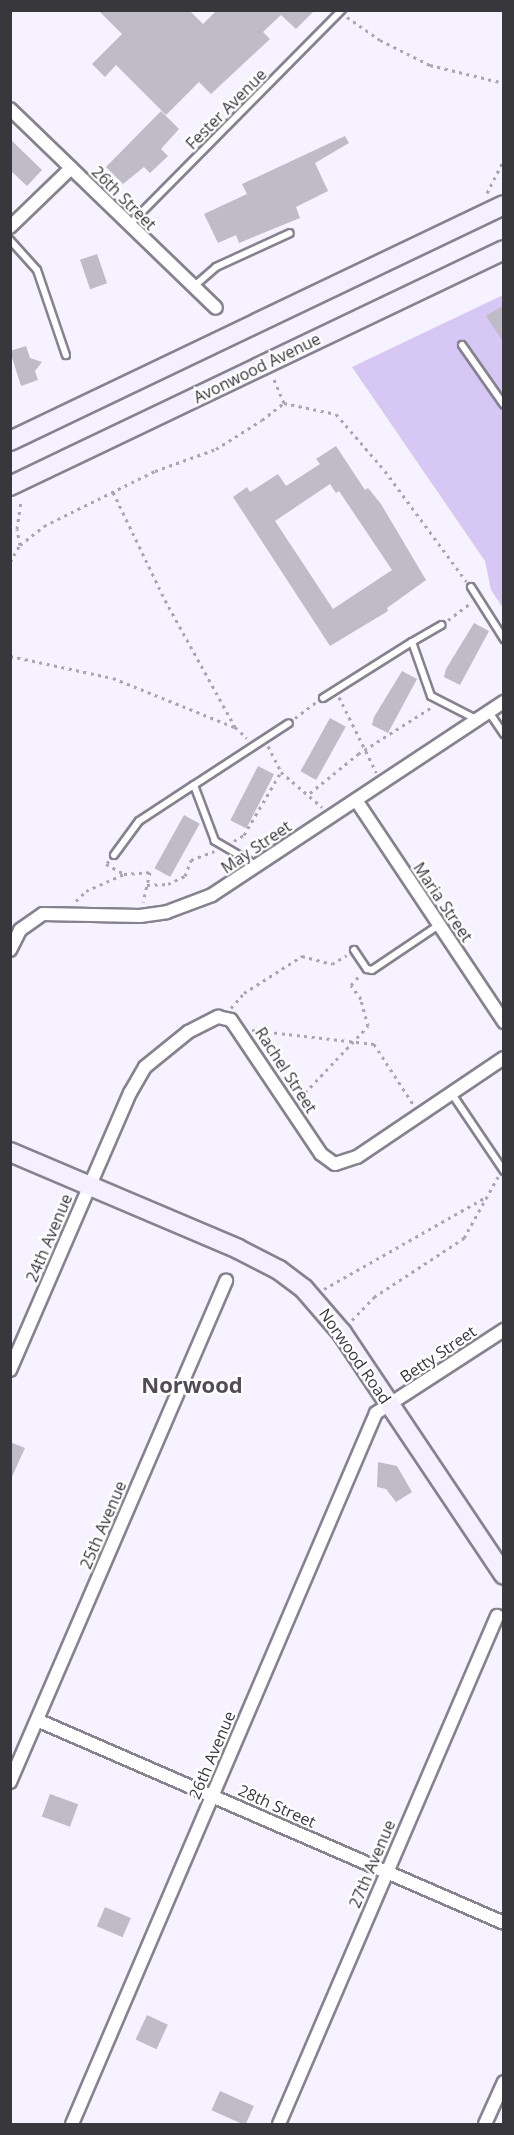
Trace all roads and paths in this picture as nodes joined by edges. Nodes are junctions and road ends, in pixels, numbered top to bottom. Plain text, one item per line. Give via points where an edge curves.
1 (340, 11) edge
2 (504, 83) edge
3 (10, 109) edge
4 (504, 160) edge
5 (71, 168) junction
6 (487, 193) dead end
7 (504, 206) edge
8 (129, 226) junction
9 (10, 227) edge
10 (290, 233) dead end
11 (10, 240) edge
12 (504, 250) edge
13 (192, 288) junction
14 (216, 308) dead end
15 (462, 345) dead end
16 (66, 355) dead end
17 (273, 377) dead end
18 (284, 403) junction
19 (504, 405) edge
20 (10, 441) edge
21 (10, 486) edge
22 (113, 492) junction
23 (21, 502) dead end
24 (20, 545) junction
25 (10, 562) edge
26 (471, 587) joint
27 (478, 598) junction
28 (442, 625) joint
29 (504, 639) edge
30 (412, 642) junction
31 (10, 656) edge
32 (335, 691) junction
33 (322, 698) joint
34 (439, 702) junction
35 (504, 702) edge
36 (489, 712) junction
37 (477, 719) junction
38 (289, 723) joint
39 (235, 727) junction
40 (504, 734) edge
41 (265, 740) junction
42 (365, 750) junction
43 (370, 763) dead end
44 (194, 785) junction
45 (310, 793) junction
46 (317, 799) dead end
47 (356, 800) junction
48 (114, 855) dead end
49 (106, 864) dead end
50 (256, 865) junction
51 (124, 874) junction
52 (86, 891) dead end
53 (145, 894) dead end
54 (439, 925) junction
55 (10, 950) edge
56 (354, 951) joint
57 (367, 969) junction
58 (499, 1007) edge
59 (224, 1016) junction
60 (504, 1022) edge
61 (242, 1033) junction
62 (355, 1041) junction
63 (504, 1058) edge
64 (452, 1094) junction
65 (292, 1109) junction
66 (420, 1115) junction
67 (10, 1152) edge
68 (503, 1171) edge
69 (89, 1185) junction
70 (486, 1197) junction
71 (226, 1281) dead end
72 (324, 1289) dead end
73 (351, 1321) dead end
74 (504, 1330) edge
75 (10, 1370) edge
76 (390, 1405) junction
77 (504, 1575) edge
78 (497, 1616) dead end
79 (37, 1720) junction
80 (10, 1782) edge
81 (213, 1796) junction
82 (387, 1872) junction
83 (504, 1923) edge
84 (504, 2082) edge
85 (72, 2124) edge
86 (279, 2124) edge
87 (485, 2124) edge

1 - 2 path via 380,40 430,65
1 - 8 lane, Fester Avenue
3 - 5 street, 26th Street
4 - 6 path
5 - 8 street, 26th Street
5 - 9 street
7 - 20 main road
8 - 13 street, 26th Street
10 - 13 lane via 216,267
11 - 16 lane via 37,270
12 - 21 main road, Avonwood Avenue
13 - 14 street, 26th Street
15 - 19 lane
17 - 18 path
18 - 22 path via 216,449
18 - 26 path via 336,414 385,471
22 - 24 path via 44,526
22 - 39 path via 165,600
23 - 24 path via 17,529
24 - 25 path
26 - 27 lane
27 - 28 path
27 - 29 lane
28 - 30 lane
30 - 32 lane
30 - 34 lane via 431,696
31 - 39 path via 113,678
32 - 33 lane
32 - 42 path
33 - 38 path
34 - 37 lane
34 - 42 path via 406,727
35 - 36 street, May Street
36 - 37 street, May Street
36 - 40 lane
37 - 47 street, May Street
38 - 41 lane
39 - 41 path via 243,738
41 - 44 lane
41 - 45 path via 281,772
42 - 43 path
42 - 45 path
44 - 48 lane via 139,820
44 - 50 lane via 214,841
45 - 46 path
47 - 50 street, May Street
47 - 54 street, Maria Street
49 - 51 path
50 - 55 street, May Street via 212,895 167,912 141,916 43,914 20,930
51 - 52 path
51 - 53 path via 150,872
54 - 57 lane
54 - 58 street, Maria Street
56 - 57 lane
56 - 59 path via 332,964 302,956 282,966 244,993
57 - 62 path via 351,985 361,999 368,1026
58 - 60 street, Maria Street
59 - 61 street, Rachel Street
59 - 69 street via 188,1032 145,1066
61 - 62 path via 259,1028
61 - 65 street, Rachel Street
62 - 65 path via 316,1078
62 - 66 path via 374,1044
63 - 64 street, Rachel Street
64 - 66 street, Rachel Street
64 - 68 lane
65 - 66 street, Rachel Street via 321,1154 335,1164 357,1157
67 - 69 main road, Norwood Road
68 - 70 path
69 - 75 street, 24th Avenue
69 - 76 main road, Norwood Road via 238,1249 285,1275 334,1322
70 - 72 path
70 - 73 path via 464,1238 374,1297
71 - 79 street, 25th Avenue
74 - 76 street, Betty Street
76 - 77 main road, Norwood Road
76 - 81 street, 26th Avenue via 376,1413
78 - 82 street, 27th Avenue
79 - 80 street, 25th Avenue
79 - 81 street, 28th Street
81 - 82 street, 28th Street
81 - 85 street, 26th Avenue
82 - 83 street, 28th Street
82 - 86 street, 27th Avenue
84 - 87 street

